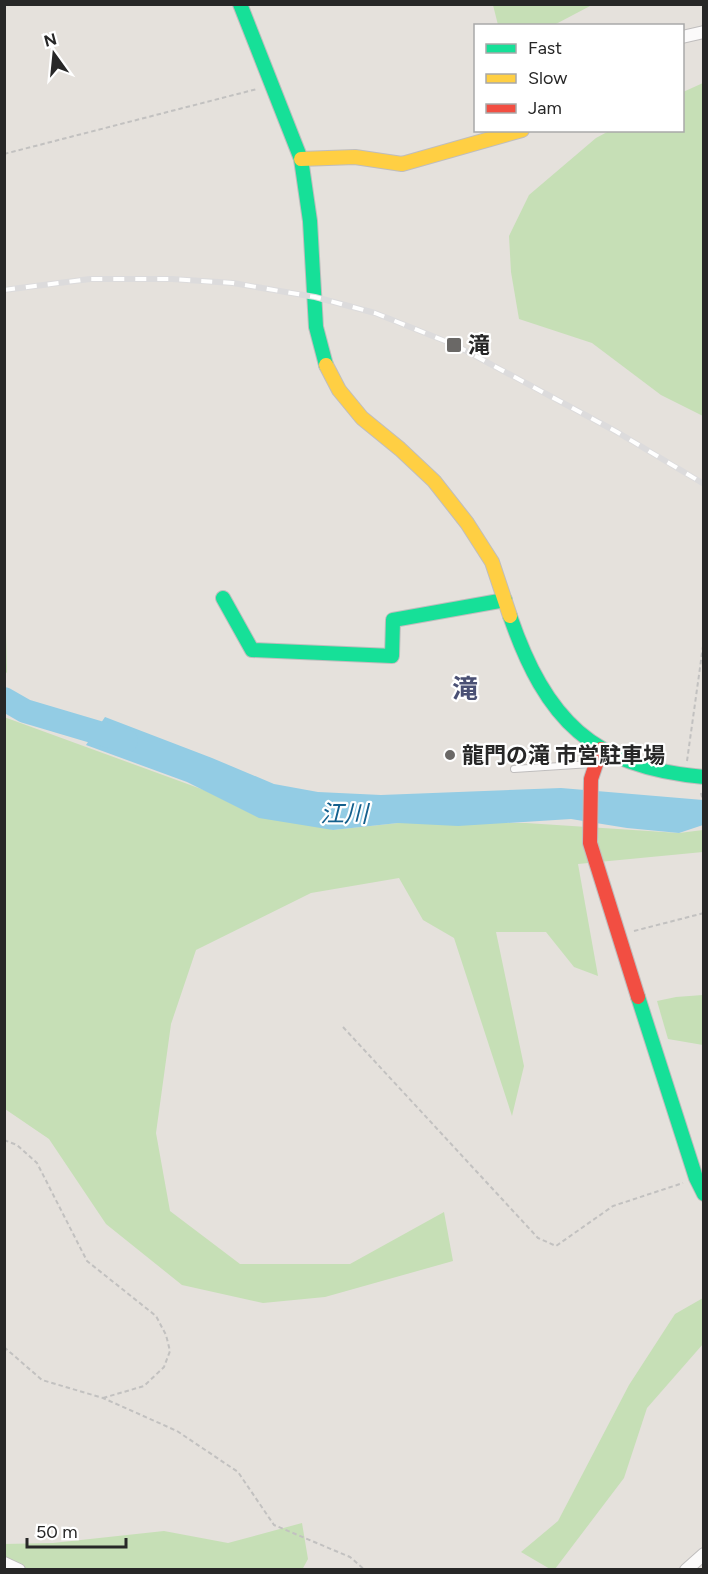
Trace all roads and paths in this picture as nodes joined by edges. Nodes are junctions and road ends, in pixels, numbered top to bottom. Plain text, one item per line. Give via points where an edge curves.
1 (240, 4) edge
2 (704, 32) edge
3 (684, 37) edge
4 (272, 85) junction
5 (515, 132) edge
6 (4, 154) edge
7 (300, 159) junction
8 (223, 598) dead end
9 (505, 600) junction
10 (704, 639) edge
11 (602, 749) junction
12 (596, 763) junction
13 (514, 769) dead end
14 (684, 775) junction
15 (702, 783) edge
16 (704, 805) edge
17 (704, 913) edge
18 (620, 935) junction
19 (343, 1027) dead end
20 (4, 1140) edge
21 (696, 1178) junction
22 (704, 1194) edge
23 (4, 1347) edge
24 (103, 1398) junction
25 (704, 1554) edge
26 (4, 1563) edge
27 (19, 1569) edge
28 (365, 1569) edge
29 (686, 1569) edge

1 - 4 street
2 - 3 street
4 - 6 path
4 - 7 street
5 - 7 street via 402,164 355,157
7 - 9 street via 310,221 316,327 323,359 339,390 362,418 434,481 467,523 492,562
8 - 9 street via 252,650 392,656 393,620
9 - 11 street via 539,684 566,720
10 - 14 path
11 - 12 street
11 - 14 street via 636,765
12 - 13 lane
12 - 18 street via 591,779 590,843
14 - 15 street
15 - 16 path
17 - 18 path
18 - 21 street
19 - 21 path via 538,1238 556,1246 613,1206
20 - 24 path via 17,1145 37,1163 87,1261 156,1316 166,1335 170,1351 164,1368 144,1386
21 - 22 street
23 - 24 path via 42,1380
24 - 28 path via 177,1431 238,1472 274,1525 350,1557
25 - 29 street
26 - 27 street

